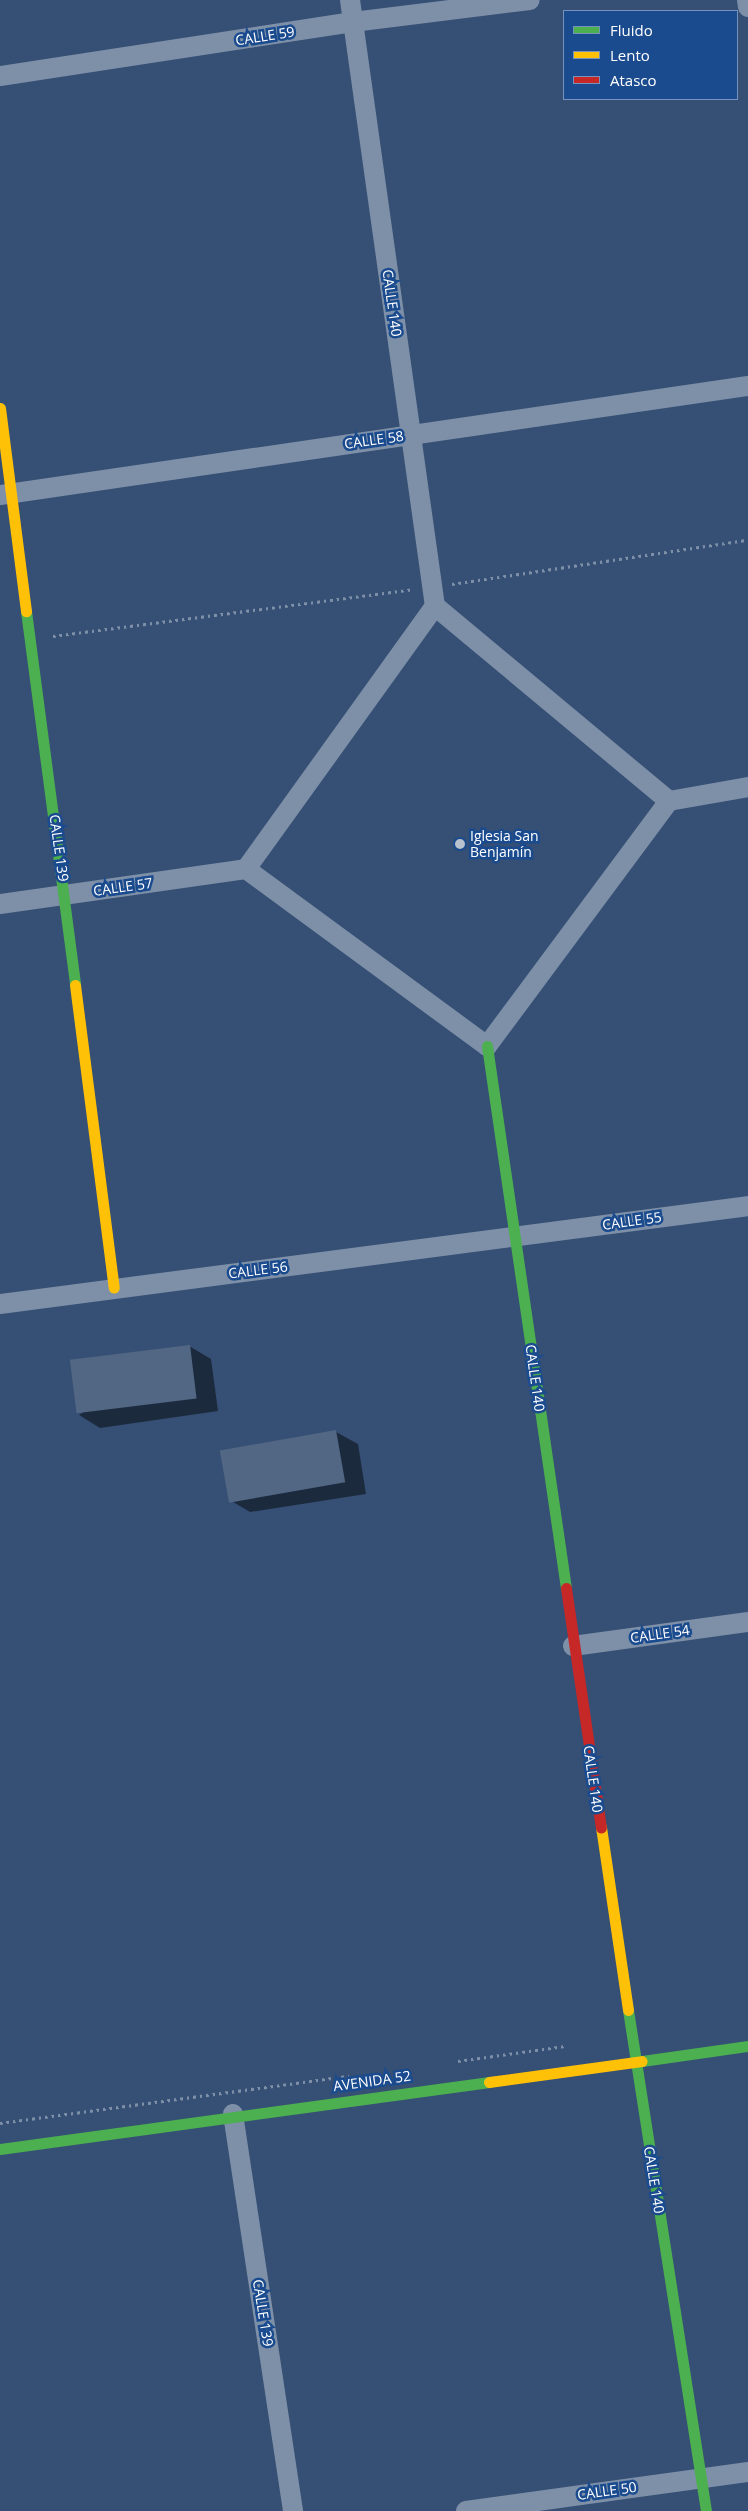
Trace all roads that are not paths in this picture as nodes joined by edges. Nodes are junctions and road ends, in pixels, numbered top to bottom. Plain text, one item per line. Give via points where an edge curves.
1 (350, 0) edge
2 (530, 0) edge
3 (747, 0) edge
4 (748, 7) edge
5 (353, 22) junction
6 (0, 76) edge
7 (748, 386) edge
8 (0, 408) edge
9 (411, 435) junction
10 (6, 494) edge
11 (433, 596) junction
12 (748, 788) edge
13 (669, 801) junction
14 (246, 869) junction
15 (66, 896) junction
16 (0, 904) edge
17 (487, 1046) junction
18 (748, 1206) edge
19 (516, 1237) junction
20 (114, 1288) junction
21 (0, 1304) edge
22 (748, 1622) edge
23 (573, 1646) junction
24 (748, 2046) edge
25 (635, 2061) junction
26 (233, 2114) junction
27 (0, 2149) edge
28 (748, 2472) edge
29 (702, 2478) junction
30 (293, 2511) edge
31 (466, 2511) edge
32 (706, 2511) edge

1 - 5 street, CALLE 140
2 - 5 street, CALLE 59
3 - 4 street
5 - 6 street, CALLE 59
5 - 9 street, CALLE 140
7 - 9 street, CALLE 58
8 - 10 street, CALLE 139
9 - 10 street, CALLE 58
9 - 11 street, CALLE 140
10 - 15 street, CALLE 139 via 31,639
11 - 13 street
11 - 14 street
12 - 13 street
13 - 17 street
14 - 15 street, CALLE 57
14 - 17 street
15 - 16 street, CALLE 57
15 - 20 street, CALLE 139
17 - 19 street, CALLE 140
18 - 19 street, CALLE 55
19 - 20 street, CALLE 56
19 - 23 street, CALLE 140
20 - 21 street, CALLE 56
22 - 23 street, CALLE 54
23 - 25 street, CALLE 140
24 - 25 street, AVENIDA 52
25 - 26 street, AVENIDA 52
25 - 29 street, CALLE 140
26 - 27 street, AVENIDA 52
26 - 30 street, CALLE 139
28 - 29 street, CALLE 50
29 - 31 street, CALLE 50
29 - 32 street, CALLE 140

